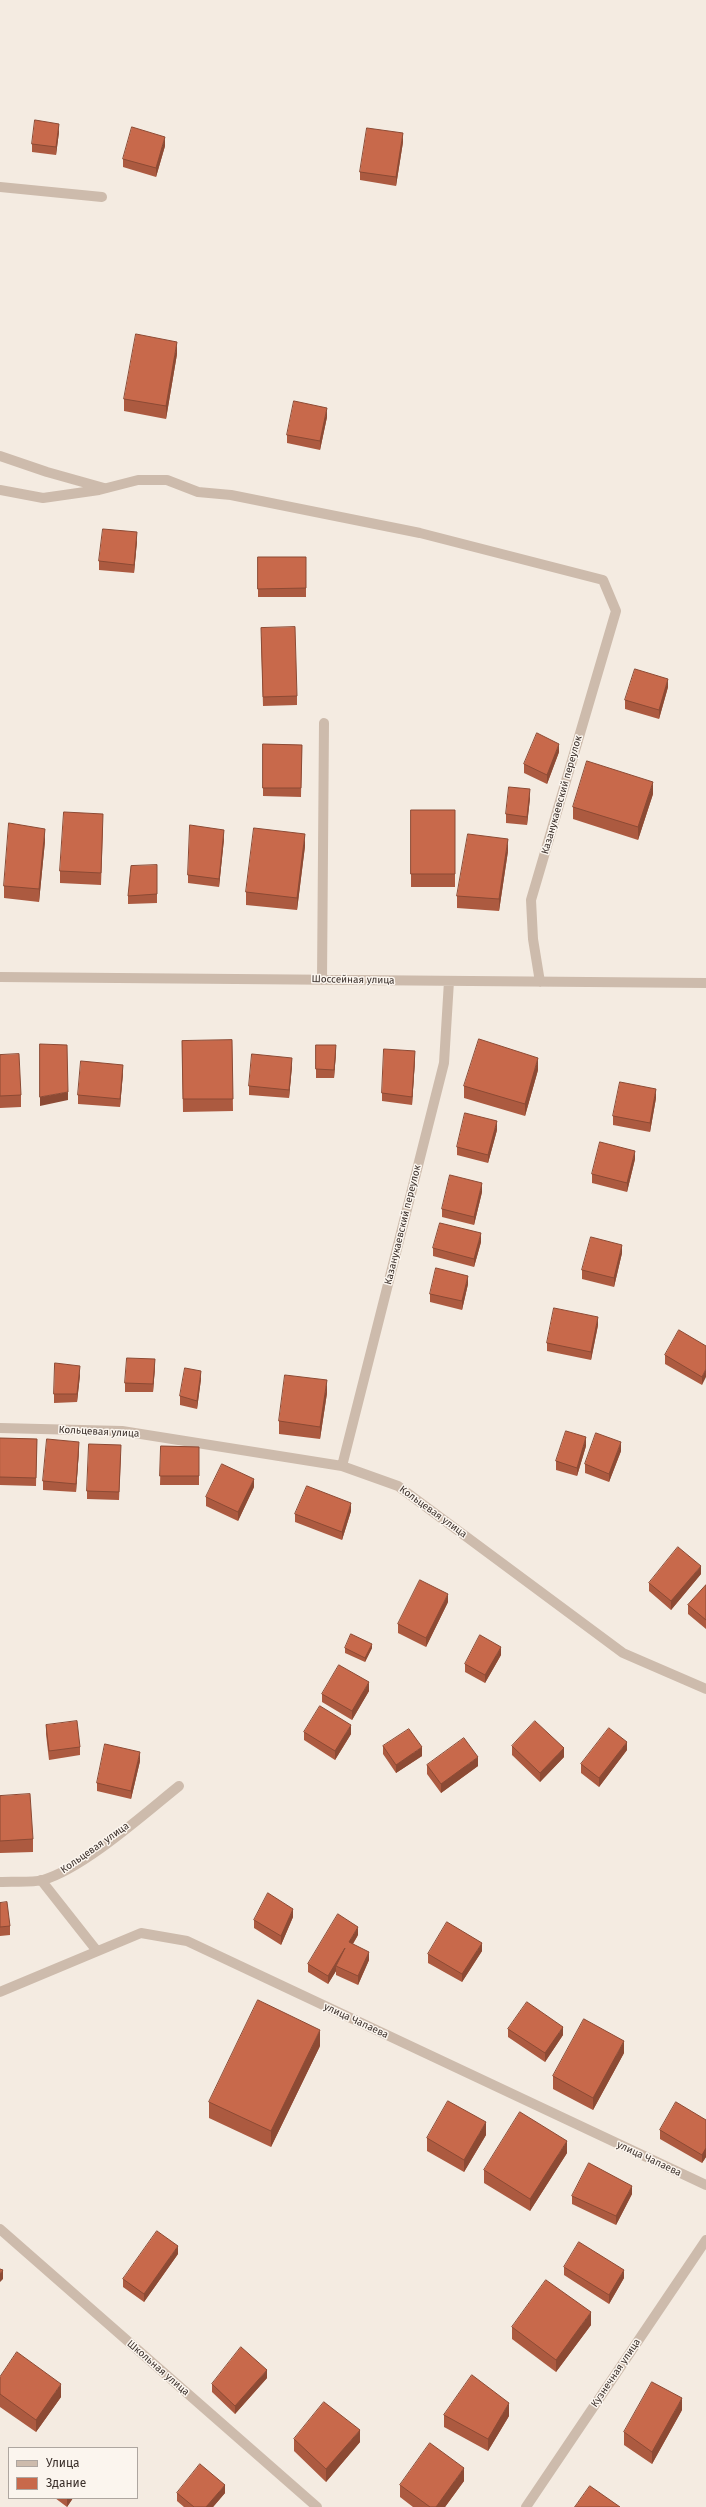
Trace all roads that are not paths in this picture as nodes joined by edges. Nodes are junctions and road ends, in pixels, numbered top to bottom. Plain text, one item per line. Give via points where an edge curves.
1 (0, 187) edge
2 (102, 197) dead end
3 (0, 456) edge
4 (106, 489) junction
5 (0, 490) edge
6 (324, 723) dead end
7 (0, 977) edge
8 (322, 980) junction
9 (449, 981) junction
10 (540, 982) junction
11 (706, 983) edge
12 (0, 1428) edge
13 (342, 1466) junction
14 (706, 1689) edge
15 (179, 1786) dead end
16 (41, 1880) junction
17 (0, 1882) edge
18 (97, 1951) junction
19 (0, 1992) edge
20 (706, 2185) edge
21 (0, 2229) edge
22 (706, 2240) edge
23 (317, 2507) edge
24 (526, 2507) edge

1 - 2 street
3 - 4 street
4 - 5 street via 43,498
4 - 10 street, Казанукаевский переулок via 138,480 167,480 198,492 232,495 420,533 603,580 616,611 531,900 533,939
6 - 8 street
7 - 8 street, Шоссейная улица
8 - 9 street, Шоссейная улица
9 - 10 street, Шоссейная улица
9 - 13 street, Казанукаевский переулок via 444,1064
10 - 11 street, Шоссейная улица
12 - 13 street, Кольцевая улица via 122,1431
13 - 14 street, Кольцевая улица via 398,1486 623,1653
15 - 16 street, Кольцевая улица via 103,1846 57,1875
16 - 17 street, Кольцевая улица
16 - 18 street
18 - 19 street, улица Чапаева
18 - 20 street, улица Чапаева via 141,1933 187,1941
21 - 23 street, Школьная улица
22 - 24 street, Кузнечная улица

